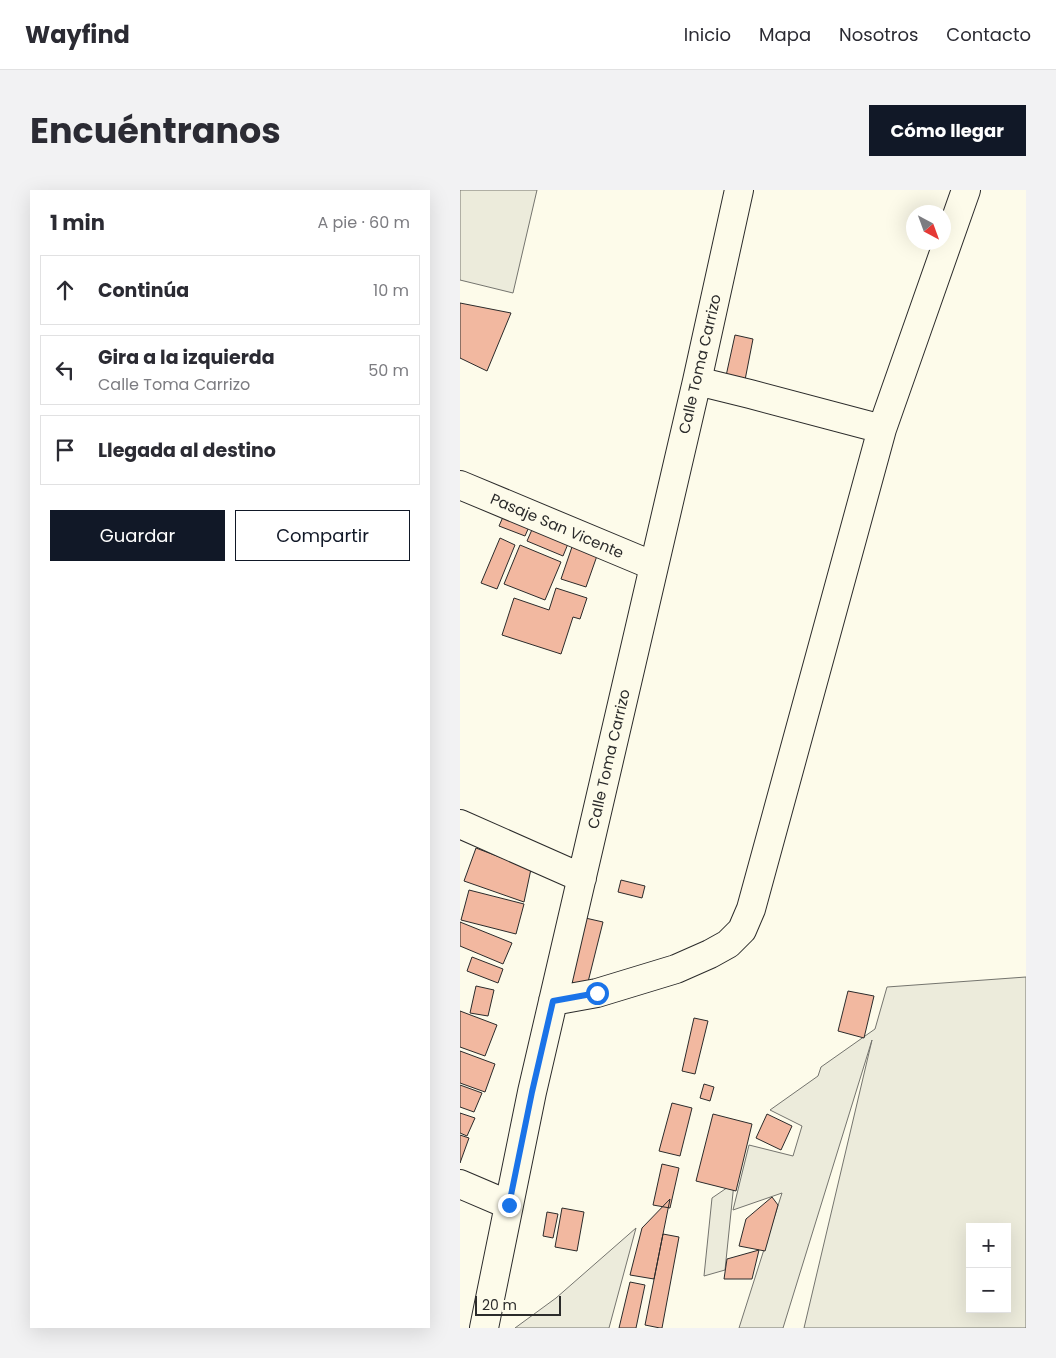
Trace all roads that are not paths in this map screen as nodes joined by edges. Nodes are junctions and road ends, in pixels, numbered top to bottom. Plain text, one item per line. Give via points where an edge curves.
1 (738, 190) edge
2 (966, 190) edge
3 (697, 381) junction
4 (882, 429) junction
5 (460, 485) edge
6 (654, 566) junction
7 (460, 824) edge
8 (582, 878) junction
9 (553, 1001) junction
10 (460, 1184) edge
11 (509, 1205) junction
12 (484, 1328) edge

1 - 3 street, Calle Toma Carrizo
2 - 4 street
3 - 4 street
3 - 6 street, Calle Toma Carrizo
4 - 9 street via 742,930 728,944 676,969 597,993
5 - 6 street, Pasaje San Vicente
6 - 8 street, Calle Toma Carrizo
7 - 8 street
8 - 9 street, Calle Toma Carrizo
9 - 11 street, Calle Toma Carrizo
10 - 11 street
11 - 12 street, Calle Toma Carrizo

